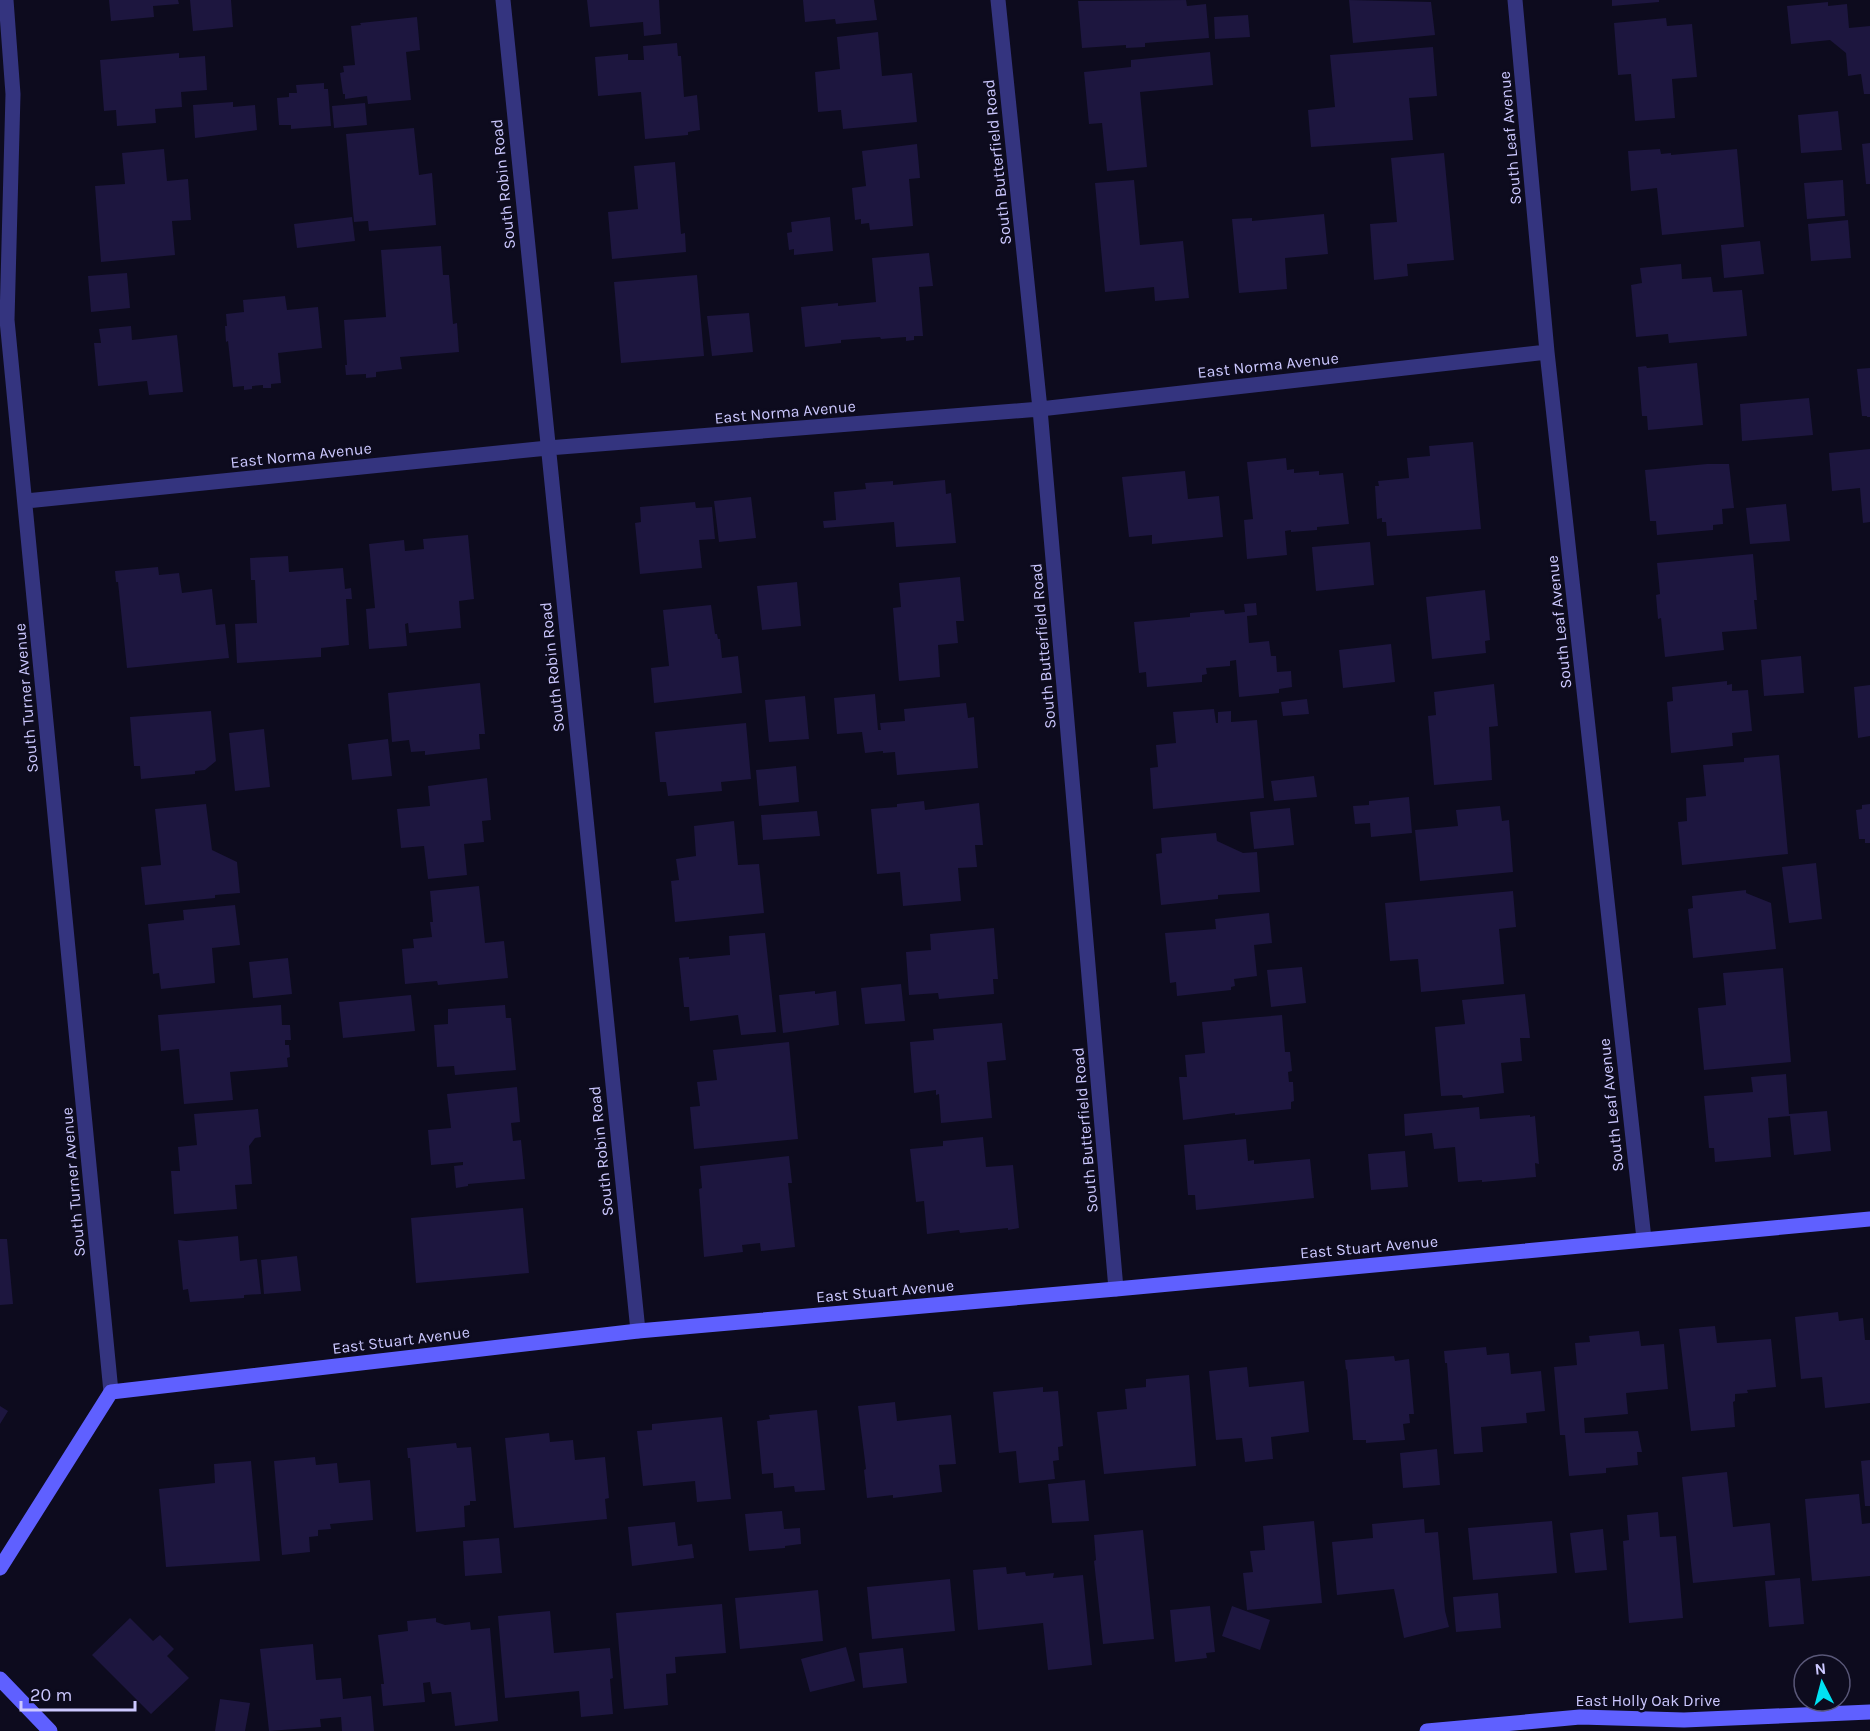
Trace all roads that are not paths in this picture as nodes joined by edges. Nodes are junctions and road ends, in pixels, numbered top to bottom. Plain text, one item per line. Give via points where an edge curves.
1 (6, 0) edge
2 (503, 0) edge
3 (998, 0) edge
4 (1515, 0) edge
5 (1548, 352) junction
6 (1040, 409) junction
7 (548, 448) junction
8 (26, 501) junction
9 (1870, 1219) edge
10 (1644, 1239) junction
11 (1116, 1289) junction
12 (638, 1331) junction
13 (111, 1392) junction
14 (0, 1568) edge
15 (0, 1679) edge
16 (1870, 1712) edge
17 (1684, 1726) edge
18 (50, 1731) edge
19 (1427, 1731) edge

1 - 8 street, South Turner Avenue via 13,94 7,320
2 - 7 street, South Robin Road
3 - 6 street, South Butterfield Road
4 - 5 street, South Leaf Avenue
5 - 6 street, East Norma Avenue
5 - 10 street, South Leaf Avenue
6 - 7 street, East Norma Avenue
6 - 11 street, South Butterfield Road
7 - 8 street, East Norma Avenue
7 - 12 street, South Robin Road
8 - 13 street, South Turner Avenue
9 - 10 street, East Stuart Avenue
10 - 11 street, East Stuart Avenue
11 - 12 street, East Stuart Avenue
12 - 13 street, East Stuart Avenue
13 - 14 street
15 - 18 street
16 - 17 street, East Holly Oak Drive
17 - 19 street, East Holly Oak Drive via 1580,1717

